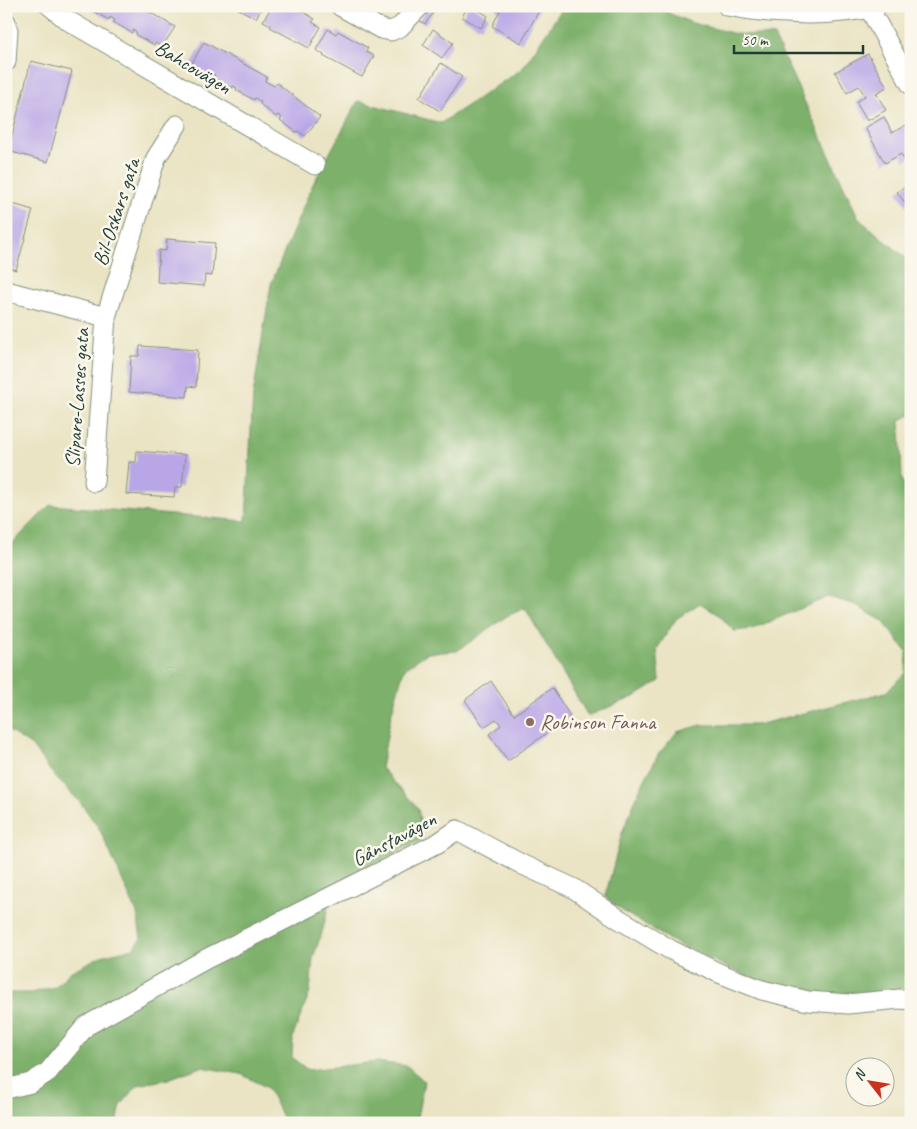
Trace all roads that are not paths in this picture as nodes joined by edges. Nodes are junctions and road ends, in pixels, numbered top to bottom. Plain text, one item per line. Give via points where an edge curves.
1 (50, 6) edge
2 (340, 6) edge
3 (420, 6) edge
4 (727, 6) edge
5 (873, 7) edge
6 (6, 22) edge
7 (6, 62) edge
8 (911, 85) edge
9 (177, 125) dead end
10 (315, 166) dead end
11 (6, 291) edge
12 (106, 317) junction
13 (94, 482) dead end
14 (911, 1000) edge
15 (6, 1089) edge

1 - 10 street, Bahcovägen via 68,20
2 - 3 street via 381,29 391,31 400,27
4 - 5 street via 789,13 827,13
5 - 8 street
6 - 7 street
9 - 12 street, Bil-Oskars gata via 156,158
11 - 12 street
12 - 13 street, Slipare-Lasses gata
14 - 15 street, Gånstavägen via 900,998 848,1004 808,1001 762,990 671,950 573,888 456,830 438,843 206,959 86,1026 48,1072 31,1084

